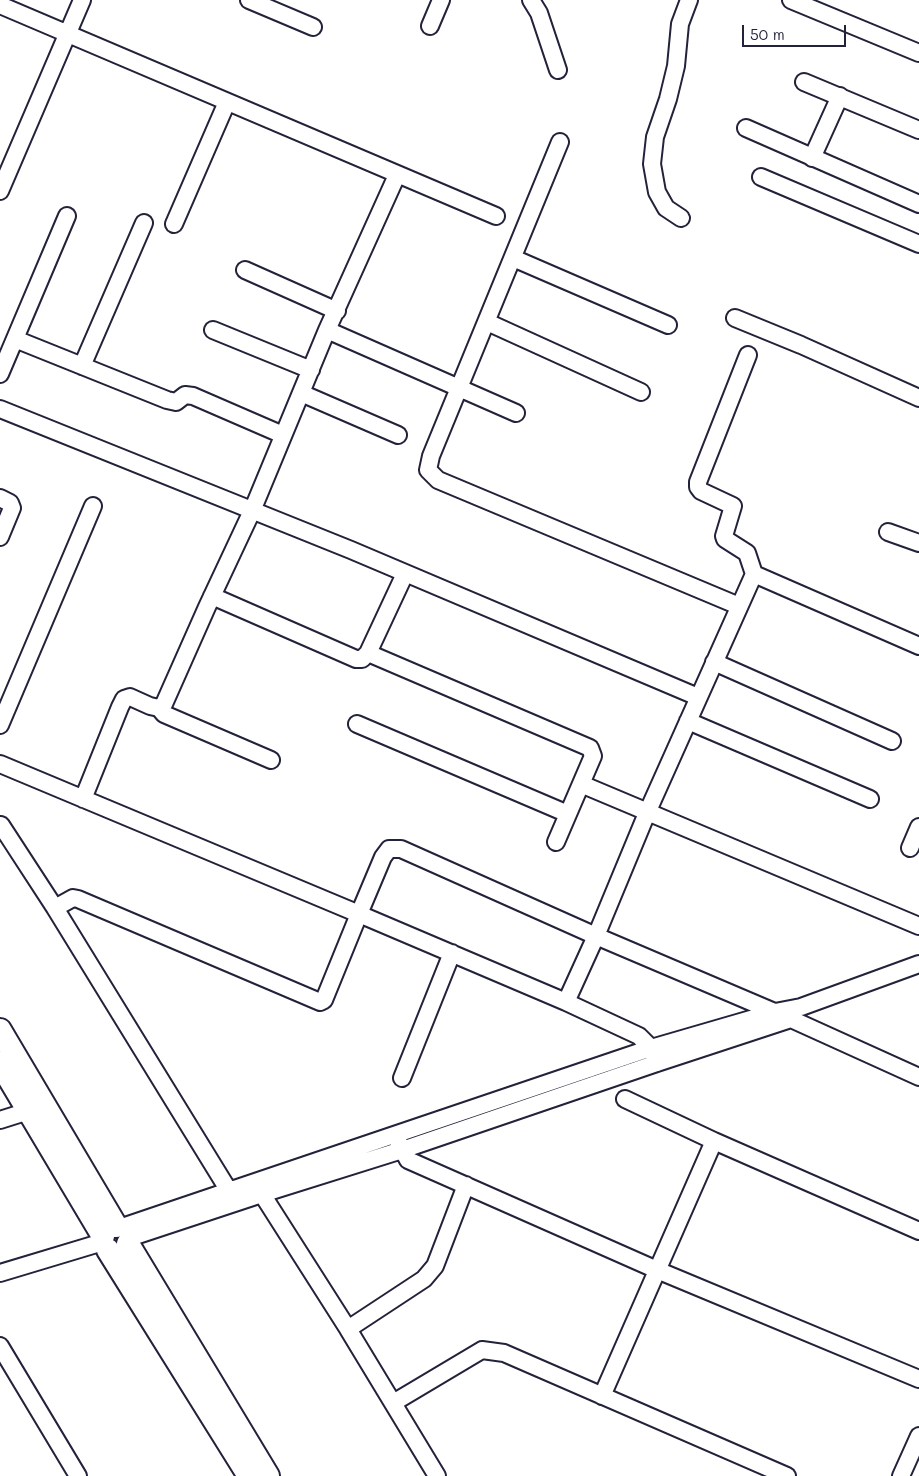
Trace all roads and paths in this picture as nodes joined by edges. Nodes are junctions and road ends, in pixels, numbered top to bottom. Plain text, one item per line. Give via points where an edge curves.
1 (82, 0) edge
2 (248, 0) edge
3 (441, 0) edge
4 (531, 0) edge
5 (689, 0) edge
6 (791, 0) edge
7 (0, 5) edge
8 (430, 26) dead end
9 (313, 27) dead end
10 (67, 34) junction
11 (919, 53) edge
12 (558, 70) dead end
13 (804, 82) dead end
14 (840, 96) junction
15 (228, 102) junction
16 (746, 128) dead end
17 (919, 130) edge
18 (560, 142) dead end
19 (812, 158) junction
20 (397, 175) junction
21 (761, 177) dead end
22 (0, 191) edge
23 (919, 204) edge
24 (67, 216) dead end
25 (496, 216) dead end
26 (682, 218) dead end
27 (144, 223) dead end
28 (174, 224) dead end
29 (919, 244) edge
30 (513, 258) junction
31 (245, 270) dead end
32 (337, 311) junction
33 (735, 318) dead end
34 (486, 322) junction
35 (668, 325) dead end
36 (213, 330) dead end
37 (328, 330) junction
38 (15, 339) junction
39 (748, 355) dead end
40 (82, 366) junction
41 (311, 370) junction
42 (0, 374) edge
43 (460, 387) junction
44 (641, 392) dead end
45 (301, 393) junction
46 (919, 398) edge
47 (0, 409) edge
48 (516, 413) dead end
49 (284, 435) junction
50 (398, 435) dead end
51 (0, 498) edge
52 (94, 506) dead end
53 (252, 510) junction
54 (888, 532) dead end
55 (0, 537) edge
56 (919, 543) edge
57 (754, 574) junction
58 (403, 578) dead end
59 (212, 596) junction
60 (739, 606) junction
61 (919, 646) edge
62 (368, 654) junction
63 (714, 662) junction
64 (698, 697) junction
65 (158, 708) junction
66 (688, 721) junction
67 (356, 724) dead end
68 (0, 725) edge
69 (892, 741) dead end
70 (271, 760) dead end
71 (0, 764) edge
72 (581, 784) junction
73 (84, 799) junction
74 (870, 799) dead end
75 (646, 813) junction
76 (568, 814) junction
77 (1, 824) edge
78 (919, 827) edge
79 (556, 842) dead end
80 (910, 848) dead end
81 (55, 908) junction
82 (359, 914) junction
83 (919, 926) edge
84 (596, 936) junction
85 (452, 953) junction
86 (919, 964) edge
87 (566, 1002) junction
88 (775, 1012) junction
89 (796, 1013) junction
90 (0, 1030) edge
91 (654, 1056) junction
92 (0, 1063) edge
93 (919, 1077) edge
94 (402, 1078) dead end
95 (625, 1099) dead end
96 (37, 1109) junction
97 (1, 1119) edge
98 (396, 1135) junction
99 (714, 1142) junction
100 (402, 1150) junction
101 (466, 1185) junction
102 (259, 1188) junction
103 (229, 1191) junction
104 (919, 1231) edge
105 (115, 1238) junction
106 (657, 1270) junction
107 (0, 1273) edge
108 (348, 1329) junction
109 (0, 1346) edge
110 (919, 1380) edge
111 (602, 1396) junction
112 (393, 1403) junction
113 (919, 1436) edge
114 (78, 1476) edge
115 (249, 1476) edge
116 (268, 1476) edge
117 (437, 1476) edge
118 (787, 1476) edge
119 (901, 1476) edge

1 - 10 street
2 - 9 street
3 - 8 street
4 - 12 street via 539,13
5 - 26 street via 680,24 676,66 655,137 652,164 657,192 666,208
6 - 11 street
7 - 10 street
10 - 15 street
10 - 22 street
13 - 14 street
14 - 17 street
14 - 19 street
15 - 20 street
15 - 28 street
16 - 19 street
18 - 30 street
19 - 23 street
20 - 25 street
20 - 32 street
21 - 29 street
24 - 38 street
27 - 40 street
30 - 34 street
30 - 35 street
31 - 32 street
32 - 37 street
33 - 46 street
34 - 43 street
34 - 44 street
36 - 41 street
37 - 41 street
37 - 43 street
38 - 40 street
38 - 42 street
39 - 57 street via 698,487 732,506 724,536 747,553
40 - 49 street via 167,400 176,402 185,395 192,396
41 - 45 street
43 - 48 street
43 - 60 street via 431,456 428,470 438,480
45 - 49 street
45 - 50 street
47 - 53 street
49 - 53 street
51 - 55 street via 10,503 12,508
52 - 68 street
53 - 59 street
53 - 64 street
54 - 56 street
57 - 60 street
57 - 61 street
58 - 62 street
59 - 62 street via 356,659
59 - 65 street via 164,704
60 - 63 street
62 - 72 street via 590,748 593,756
63 - 64 street
63 - 69 street
64 - 66 street
65 - 70 street via 164,714
65 - 73 street via 130,697 124,699
66 - 74 street
66 - 75 street
67 - 76 street
71 - 73 street
72 - 75 street
72 - 76 street
73 - 82 street
75 - 83 street
75 - 84 street
76 - 79 street
77 - 81 street
78 - 80 street
81 - 82 street via 73,898 78,899 320,1002 324,1000
81 - 103 street
82 - 84 street via 383,857 389,849 401,849
82 - 85 street
84 - 87 street
84 - 88 street
85 - 87 street
85 - 94 street
86 - 89 street
87 - 91 street via 639,1036
88 - 89 street
88 - 91 street
89 - 91 street
89 - 93 street
90 - 96 street
91 - 98 street
91 - 100 street
92 - 96 street
95 - 99 street
96 - 97 street
96 - 105 street
98 - 100 street
98 - 102 street
99 - 104 street
99 - 106 street
100 - 101 street via 408,1160
100 - 102 street
101 - 106 street
101 - 108 street via 435,1266 424,1279
102 - 103 street
102 - 105 street
102 - 108 street
103 - 105 street
105 - 107 street
105 - 115 street
105 - 116 street
106 - 110 street
106 - 111 street
108 - 112 street
109 - 114 street
111 - 112 street via 504,1353 482,1350
111 - 118 street
112 - 117 street
113 - 119 street

